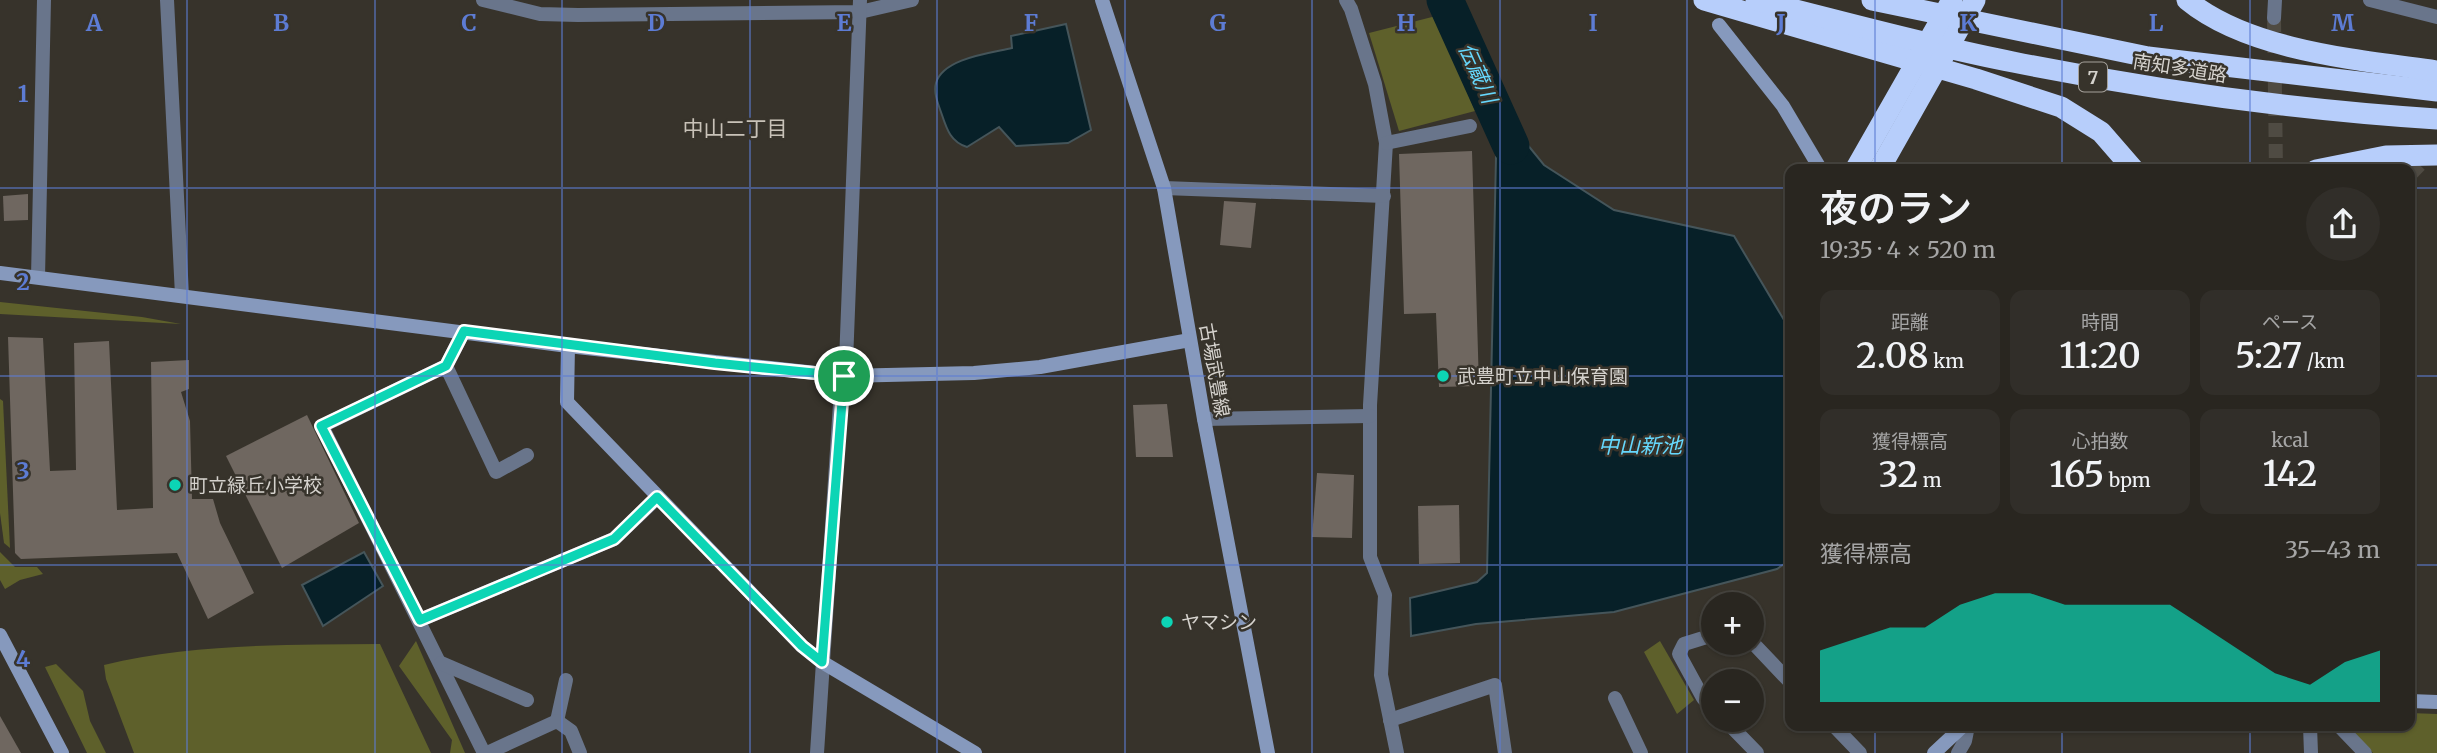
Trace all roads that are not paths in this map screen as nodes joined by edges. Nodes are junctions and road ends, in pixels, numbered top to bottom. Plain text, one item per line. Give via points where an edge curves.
1 (44, 0) edge
2 (167, 0) edge
3 (483, 0) edge
4 (912, 0) edge
5 (1102, 0) edge
6 (1346, 0) edge
7 (1704, 0) edge
8 (1756, 0) edge
9 (1872, 0) edge
10 (1952, 0) edge
11 (1975, 0) edge
12 (2187, 0) edge
13 (2275, 0) edge
14 (2370, 0) edge
15 (860, 6) edge
16 (2437, 17) edge
17 (2274, 18) tunnel mouth
18 (1719, 25) dead end
19 (2437, 71) edge
20 (2437, 91) edge
21 (2437, 119) edge
22 (1470, 126) dead end
23 (1386, 143) junction
24 (2437, 155) edge
25 (1817, 164) edge
26 (1858, 164) edge
27 (1882, 164) edge
28 (2129, 164) edge
29 (2346, 164) edge
30 (1164, 188) junction
31 (1384, 195) junction
32 (0, 273) edge
33 (38, 277) junction
34 (181, 295) junction
35 (464, 331) junction
36 (1189, 341) junction
37 (568, 346) junction
38 (446, 366) junction
39 (844, 376) junction
40 (1370, 416) junction
41 (1204, 419) junction
42 (527, 456) dead end
43 (657, 497) junction
44 (420, 620) junction
45 (0, 635) edge
46 (1701, 639) edge
47 (1764, 655) edge
48 (5, 656) edge
49 (822, 662) junction
50 (441, 663) junction
51 (1785, 677) edge
52 (566, 680) dead end
53 (1701, 694) edge
54 (1615, 698) dead end
55 (527, 700) dead end
56 (2415, 701) edge
57 (2437, 702) edge
58 (1390, 720) junction
59 (557, 721) junction
60 (1839, 731) edge
61 (1960, 731) edge
62 (1966, 731) edge
63 (2311, 731) edge
64 (2344, 731) edge
65 (1737, 732) edge
66 (62, 753) edge
67 (486, 753) edge
68 (580, 753) edge
69 (817, 753) edge
70 (975, 753) edge
71 (1268, 753) edge
72 (1397, 753) edge
73 (1505, 753) edge
74 (1641, 753) edge
75 (1757, 753) edge
76 (1860, 753) edge
77 (1934, 753) edge
78 (1958, 753) edge
79 (2311, 753) edge
80 (2365, 753) edge

1 - 33 street
2 - 34 street
3 - 15 street via 540,14 578,15
4 - 15 street
5 - 30 street, 古場武豊線
6 - 23 street via 1375,84
7 - 28 highway via 2043,100 2101,132
8 - 21 highway, 南知多道路 / 7 via 2010,61 2102,78 2326,112
9 - 20 highway, 南知多道路 / 7 via 2148,57
10 - 26 highway, bridge
11 - 27 highway, bridge
12 - 19 highway via 2221,21 2291,46
13 - 17 street
14 - 16 street
15 - 39 street
18 - 25 street via 1783,106
22 - 23 street
23 - 31 street
24 - 29 highway via 2386,156
30 - 31 street
30 - 36 street, 古場武豊線
31 - 40 street
32 - 33 street
33 - 34 street
34 - 35 street
35 - 37 street
35 - 38 street
36 - 39 street via 1040,367
36 - 41 street, 古場武豊線
37 - 39 street
37 - 43 street via 567,402
38 - 42 street via 496,472
38 - 44 street via 321,426
39 - 49 street
40 - 41 street
40 - 58 street via 1370,557 1385,596 1381,675
41 - 71 street, 古場武豊線
43 - 44 street via 614,539
43 - 49 street
44 - 50 street
45 - 48 street
46 - 53 street via 1684,644 1679,654
47 - 51 street
48 - 66 street
49 - 69 street
49 - 70 street
50 - 55 street
50 - 67 street
52 - 59 street
54 - 74 street
56 - 57 street
58 - 72 street
58 - 73 street via 1495,685
59 - 67 street
59 - 68 street via 571,732
60 - 76 street
61 - 77 street
62 - 78 street
63 - 79 street
64 - 80 street
65 - 75 street

